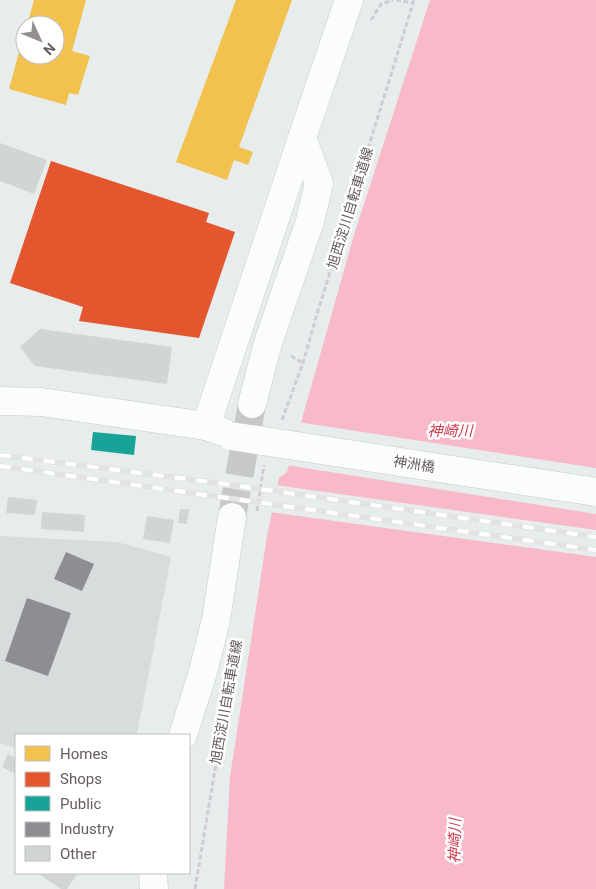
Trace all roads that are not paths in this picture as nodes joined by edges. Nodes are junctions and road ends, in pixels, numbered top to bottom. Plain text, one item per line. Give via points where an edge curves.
1 (350, 0) edge
2 (302, 138) junction
3 (0, 401) edge
4 (252, 404) tunnel mouth
5 (206, 426) junction
6 (596, 492) edge
7 (232, 517) tunnel mouth
8 (183, 734) edge
9 (153, 874) edge
10 (154, 889) edge

1 - 2 street
2 - 4 street via 319,183
2 - 5 street
3 - 5 street, 神洲橋 via 41,402
5 - 6 street, 神洲橋, bridge via 231,436
7 - 8 street via 216,620
9 - 10 street

